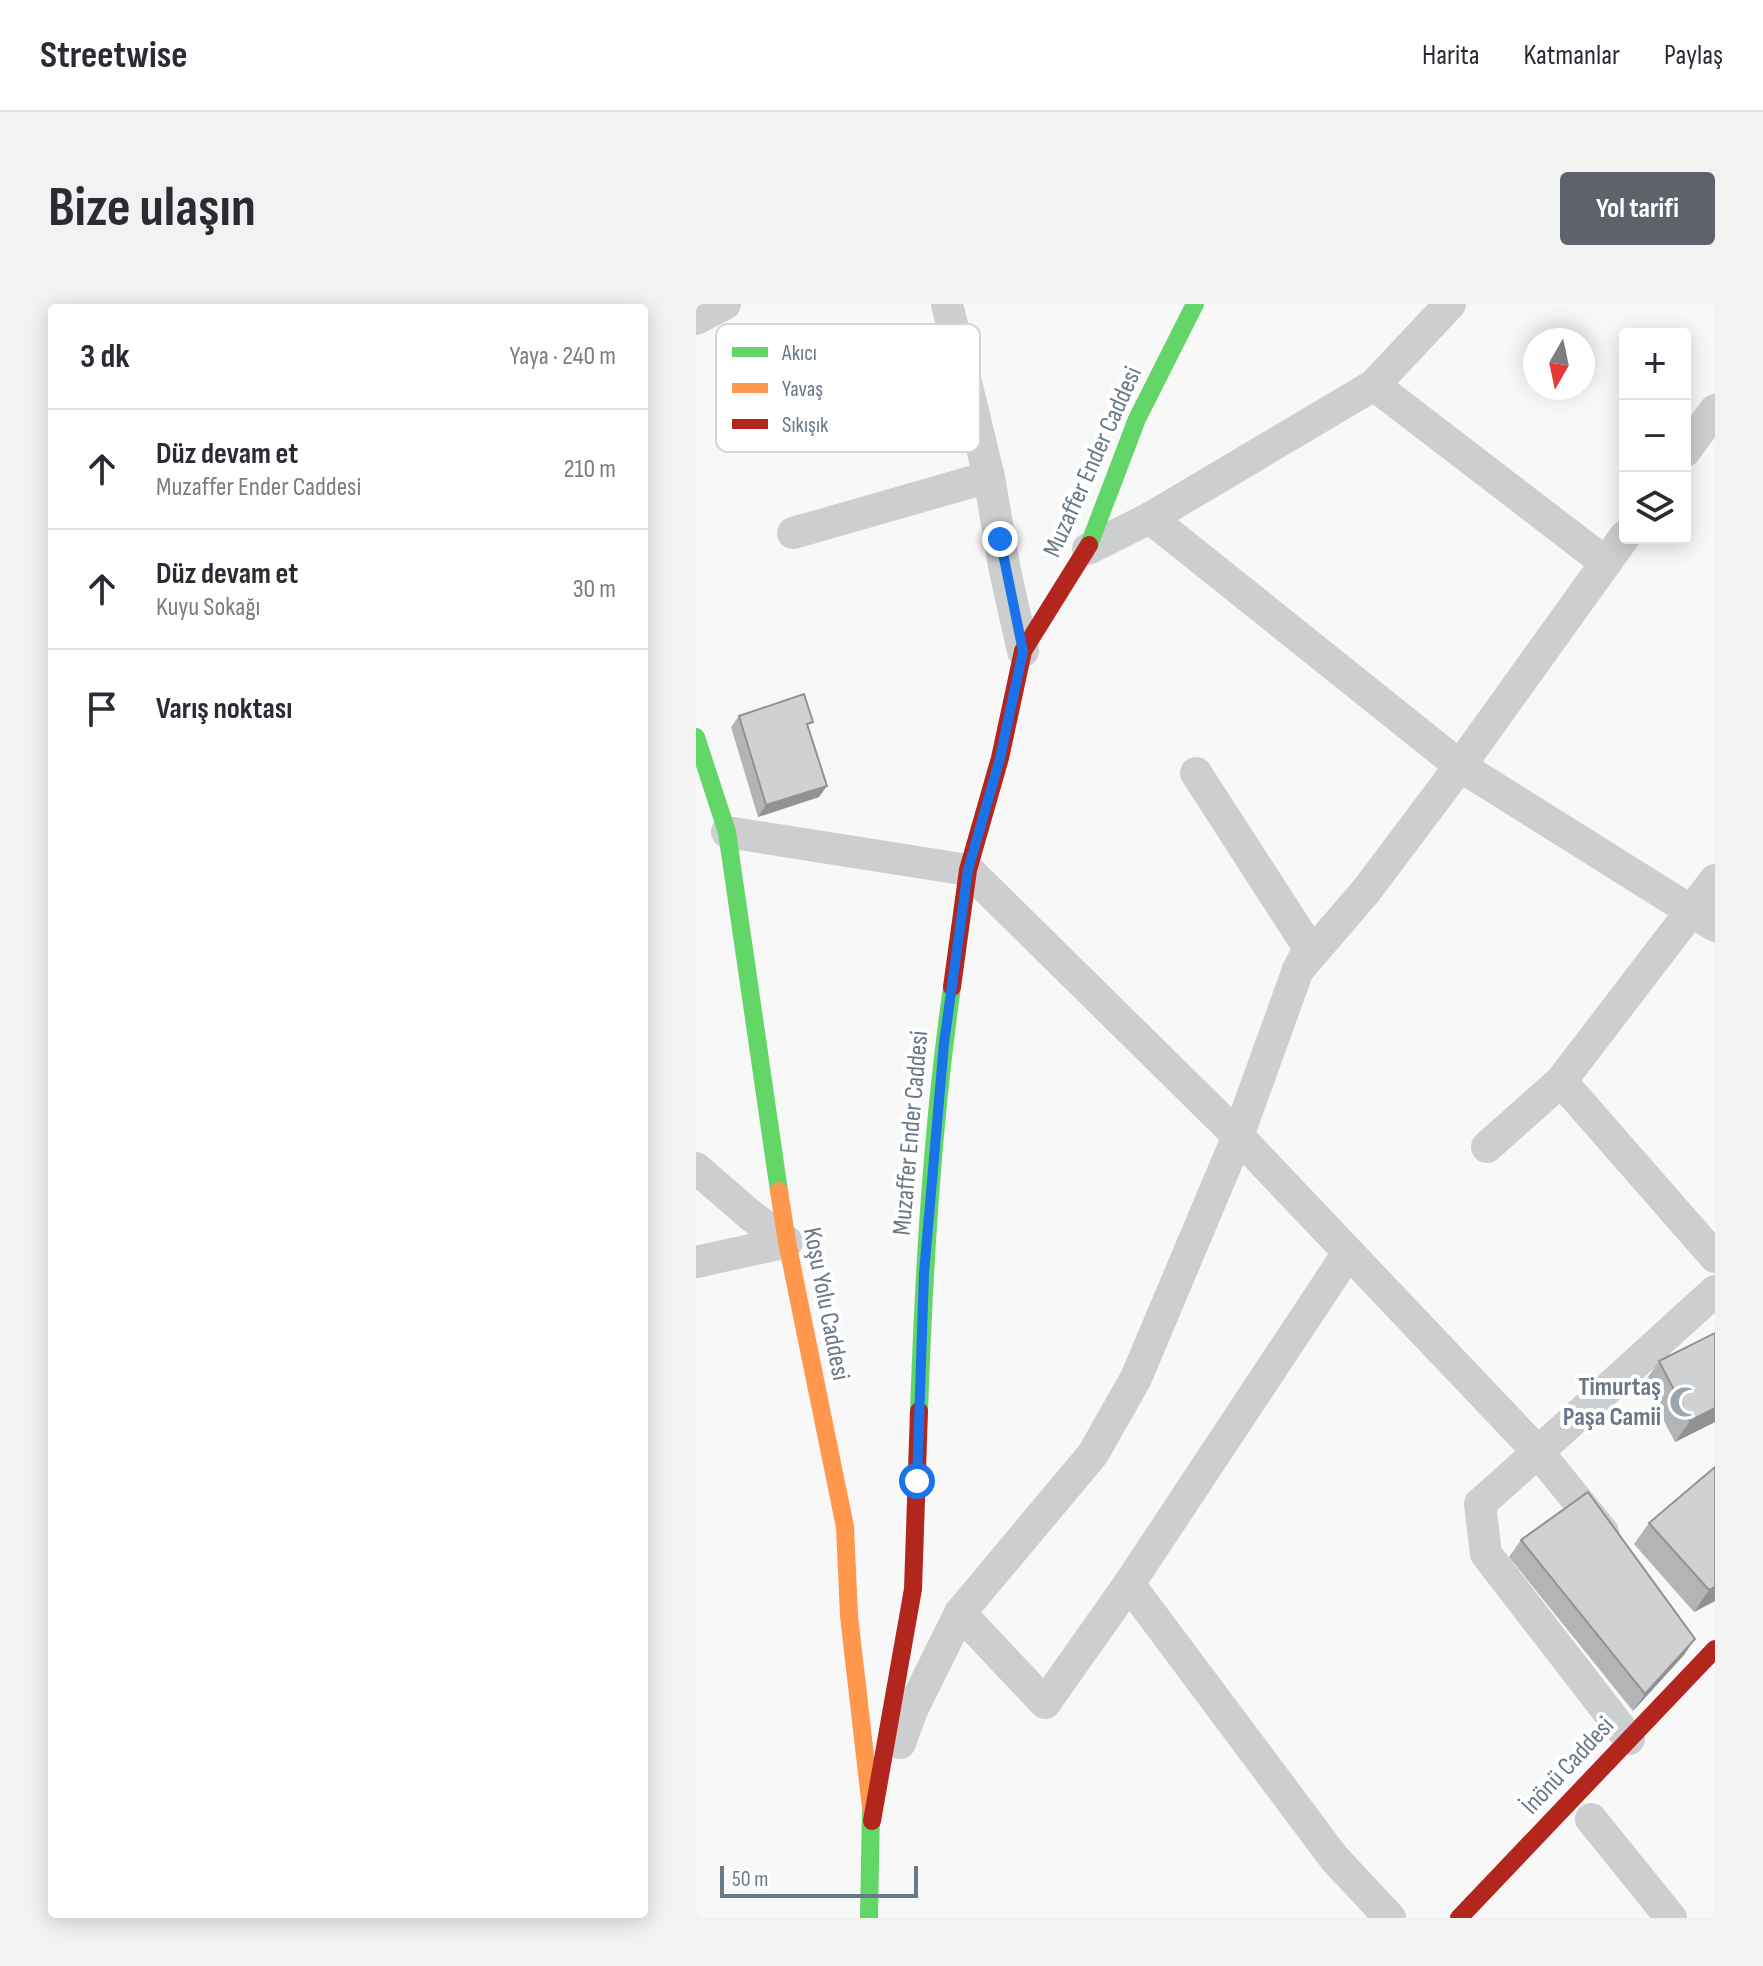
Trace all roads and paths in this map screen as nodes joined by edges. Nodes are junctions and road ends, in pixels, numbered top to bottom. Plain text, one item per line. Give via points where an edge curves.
1 (725, 304) edge
2 (947, 304) edge
3 (1195, 304) edge
4 (1450, 304) edge
5 (696, 319) edge
6 (952, 324) edge
7 (1374, 385) junction
8 (1715, 410) edge
9 (980, 440) edge
10 (1691, 443) edge
11 (989, 477) junction
12 (1150, 518) junction
13 (793, 533) dead end
14 (1619, 544) edge
15 (1088, 549) junction
16 (1606, 563) junction
17 (1023, 651) junction
18 (696, 737) edge
19 (1460, 766) junction
20 (1196, 773) dead end
21 (727, 832) junction
22 (968, 870) junction
23 (1715, 880) edge
24 (1704, 918) edge
25 (1298, 970) junction
26 (1561, 1081) junction
27 (1238, 1136) junction
28 (1487, 1147) dead end
29 (696, 1168) edge
30 (787, 1242) junction
31 (1348, 1253) junction
32 (1715, 1257) edge
33 (696, 1262) edge
34 (1715, 1291) edge
35 (1538, 1452) junction
36 (1617, 1549) edge
37 (1129, 1584) junction
38 (960, 1613) junction
39 (1703, 1647) edge
40 (1629, 1739) junction
41 (1591, 1819) dead end
42 (872, 1821) junction
43 (870, 1886) junction
44 (862, 1918) edge
45 (869, 1918) edge
46 (1390, 1918) edge
47 (1459, 1918) edge
48 (1671, 1918) edge

1 - 5 street
2 - 6 street
3 - 15 street, Muzaffer Ender Caddesi via 1137,419
4 - 7 street
7 - 12 street
7 - 16 street
8 - 10 street
9 - 11 street
11 - 13 street
11 - 17 street
12 - 15 street
12 - 19 street
14 - 16 street
15 - 17 street, Muzaffer Ender Caddesi
16 - 19 street
17 - 22 street, Muzaffer Ender Caddesi
18 - 21 street, Koşu Yolu Caddesi
19 - 24 street
19 - 25 street via 1366,891
20 - 25 street via 1309,948
21 - 22 street
21 - 30 street, Koşu Yolu Caddesi
22 - 27 street
22 - 42 street, Muzaffer Ender Caddesi via 944,1043 924,1273 913,1589
23 - 24 street
24 - 26 street
25 - 27 street
26 - 28 street
26 - 32 street
27 - 31 street
27 - 38 street via 1136,1378 1093,1454
29 - 30 street
30 - 33 street
30 - 42 street, Koşu Yolu Caddesi via 845,1527 849,1616
31 - 35 street
31 - 37 street
34 - 35 street
35 - 36 street
35 - 40 street via 1480,1504 1486,1554
37 - 38 street via 1045,1703
37 - 46 street via 1334,1858
38 - 42 street via 912,1710
39 - 40 street, İnönü Caddesi
40 - 47 street, İnönü Caddesi
41 - 48 street
42 - 43 street, Koşu Yolu Caddesi
43 - 44 street, Koşu Yolu Caddesi
43 - 45 street, Koşu Yolu Caddesi

